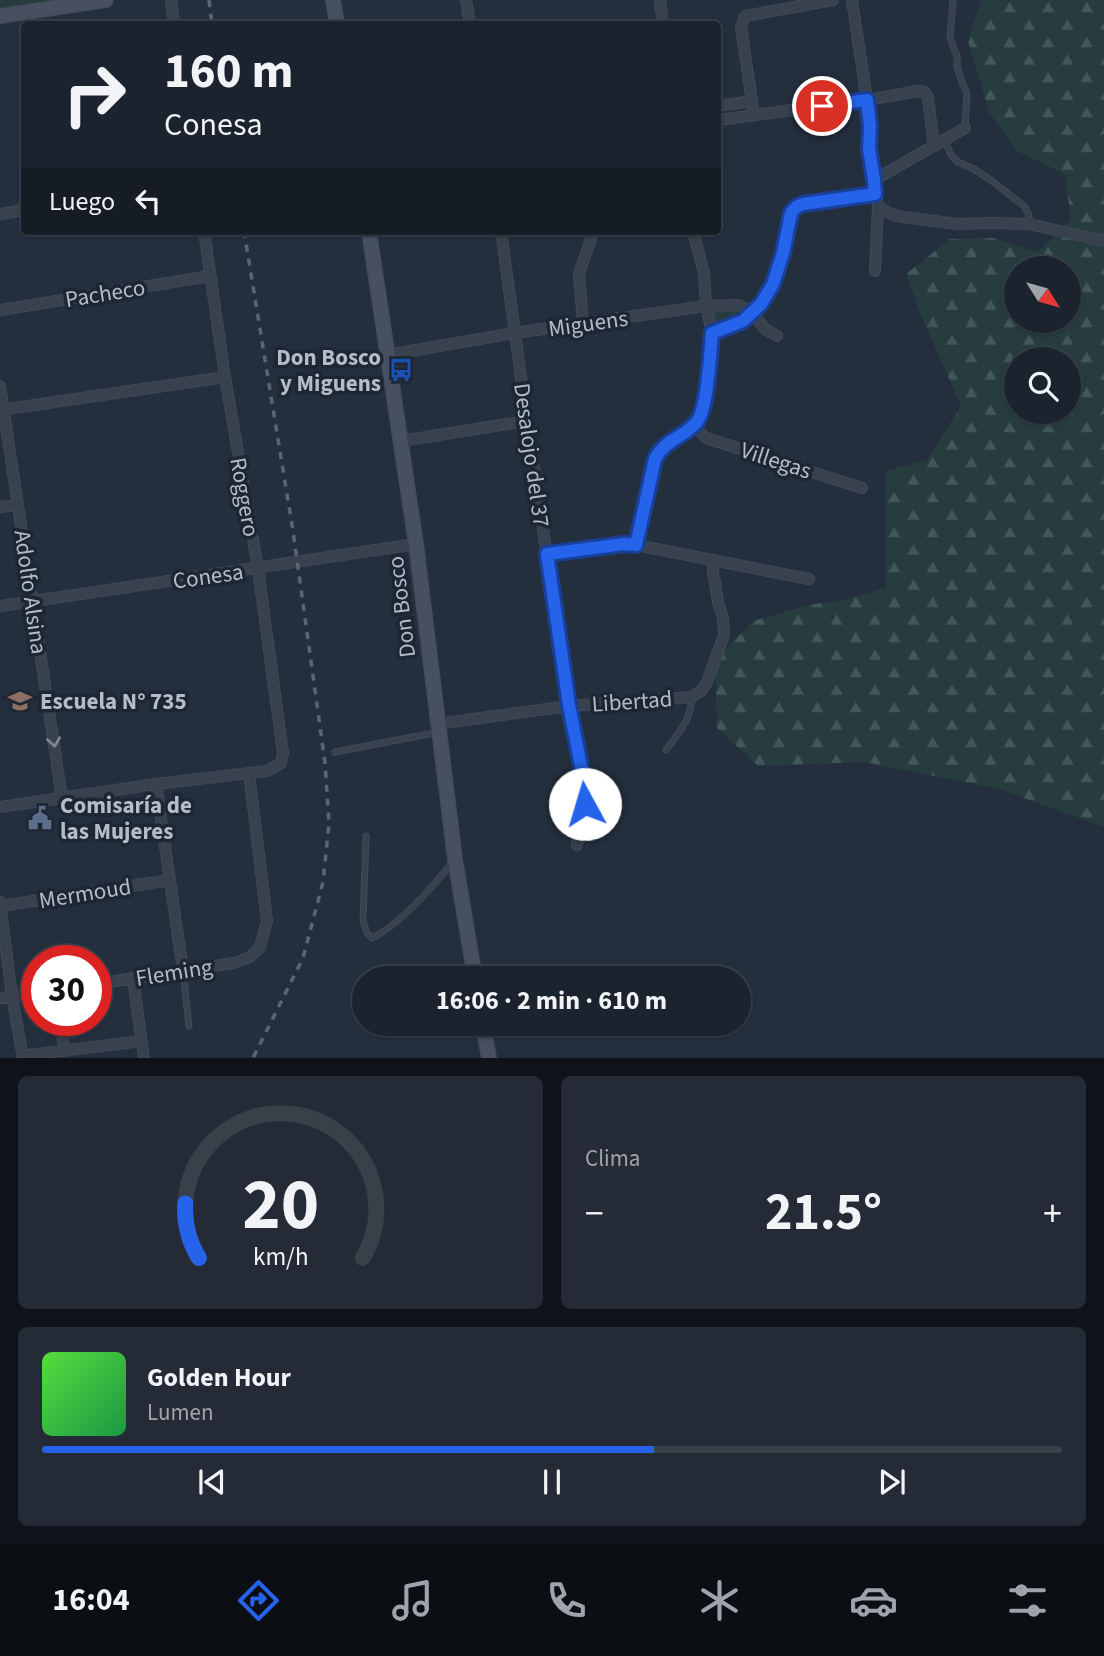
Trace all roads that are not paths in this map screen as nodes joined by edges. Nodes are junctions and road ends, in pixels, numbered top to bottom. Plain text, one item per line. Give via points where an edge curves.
1 (105, 0) edge
2 (171, 0) edge
3 (333, 0) edge
4 (466, 0) edge
5 (660, 0) edge
6 (833, 0) edge
7 (852, 0) edge
8 (953, 0) edge
9 (0, 16) edge
10 (174, 21) edge
11 (336, 21) edge
12 (470, 21) edge
13 (663, 21) edge
14 (867, 100) junction
15 (752, 101) junction
16 (721, 106) edge
17 (754, 116) junction
18 (721, 120) edge
19 (965, 128) joint
20 (941, 143) junction
21 (874, 180) junction
22 (875, 194) junction
23 (878, 207) junction
24 (21, 210) edge
25 (0, 214) edge
26 (1029, 224) junction
27 (205, 235) edge
28 (370, 235) edge
29 (502, 235) edge
30 (591, 235) edge
31 (694, 235) edge
32 (1104, 241) edge
33 (875, 271) dead end
34 (211, 275) junction
35 (706, 306) junction
36 (0, 310) edge
37 (752, 312) junction
38 (583, 324) junction
39 (712, 333) junction
40 (514, 334) junction
41 (777, 336) dead end
42 (388, 355) junction
43 (225, 377) junction
44 (0, 386) edge
45 (2, 410) edge
46 (527, 421) junction
47 (694, 425) junction
48 (401, 441) junction
49 (862, 488) dead end
50 (18, 505) junction
51 (0, 507) edge
52 (416, 544) junction
53 (636, 545) junction
54 (547, 554) junction
55 (713, 561) junction
56 (258, 569) junction
57 (809, 579) dead end
58 (33, 602) junction
59 (0, 607) edge
60 (696, 694) junction
61 (569, 705) junction
62 (438, 728) junction
63 (666, 750) dead end
64 (335, 752) dead end
65 (249, 773) junction
66 (156, 784) junction
67 (62, 798) junction
68 (0, 807) edge
69 (366, 836) dead end
70 (577, 845) dead end
71 (455, 859) junction
72 (170, 880) junction
73 (0, 904) edge
74 (473, 966) edge
75 (183, 971) junction
76 (133, 979) junction
77 (112, 982) edge
78 (21, 995) edge
79 (12, 996) junction
80 (0, 998) edge
81 (189, 1026) dead end
82 (63, 1036) edge
83 (485, 1036) edge
84 (142, 1041) junction
85 (64, 1050) junction
86 (22, 1057) edge
87 (144, 1058) edge
88 (489, 1058) edge

1 - 9 street
2 - 10 street
3 - 11 street
4 - 12 street
5 - 13 street
6 - 15 street via 745,16 741,27
7 - 14 street
8 - 19 lane via 950,38 967,93
14 - 17 street
14 - 20 street via 925,92 933,139
14 - 21 street
15 - 16 street
15 - 17 street
17 - 18 street
19 - 20 street
20 - 21 street
20 - 26 lane via 958,162 1024,206
21 - 22 street
22 - 23 street
22 - 37 street via 796,207 773,284
23 - 26 street via 893,215 958,224
23 - 33 street
24 - 25 street
26 - 32 street
27 - 34 street, Roggero
28 - 42 street, Don Bosco
29 - 40 street, Desalojo del 37
30 - 38 street via 579,273
31 - 35 street via 704,273
34 - 36 street, Pacheco
34 - 43 street, Roggero
35 - 37 street, Miguens via 739,305
35 - 38 street, Miguens
35 - 39 street
37 - 39 street via 743,321
37 - 41 street
38 - 40 street, Miguens
39 - 47 street via 703,410
40 - 42 street, Miguens
40 - 46 street, Desalojo del 37
42 - 48 street, Don Bosco
43 - 45 street
43 - 56 street, Roggero
44 - 45 street, Adolfo Alsina
45 - 50 street, Adolfo Alsina
46 - 48 street
46 - 54 street, Desalojo del 37
47 - 49 street, Villegas via 706,438
47 - 53 street via 661,448 655,459
48 - 52 street, Don Bosco
50 - 51 street
50 - 58 street, Adolfo Alsina
52 - 56 street, Conesa
52 - 62 street, Don Bosco
53 - 54 street
53 - 55 street
54 - 61 street, Desalojo del 37
55 - 57 street
55 - 60 street via 724,635 707,682
56 - 58 street, Conesa
56 - 65 street, Roggero via 283,753 281,763
58 - 59 street, Conesa
58 -> 67 street, Adolfo Alsina
60 - 61 street, Libertad
60 - 63 lane via 686,722
61 - 62 street, Libertad
61 - 70 street, Desalojo del 37 via 585,787
62 - 64 lane
62 - 71 street, Don Bosco
65 - 66 street
65 - 75 street, Fleming via 267,921 260,947 234,963
66 - 67 street
66 - 72 street
67 - 68 street
69 - 71 lane via 363,921 372,938 404,914
71 - 74 street, Don Bosco
72 - 73 street, Mermoud
72 - 75 street
73 - 79 street
75 - 76 street, Fleming
75 - 81 lane
76 - 77 street, Fleming
76 - 84 street
78 - 79 street
79 - 80 street
79 - 86 street
82 - 85 street
83 - 88 street
84 - 85 street
84 - 87 street
85 - 86 street

